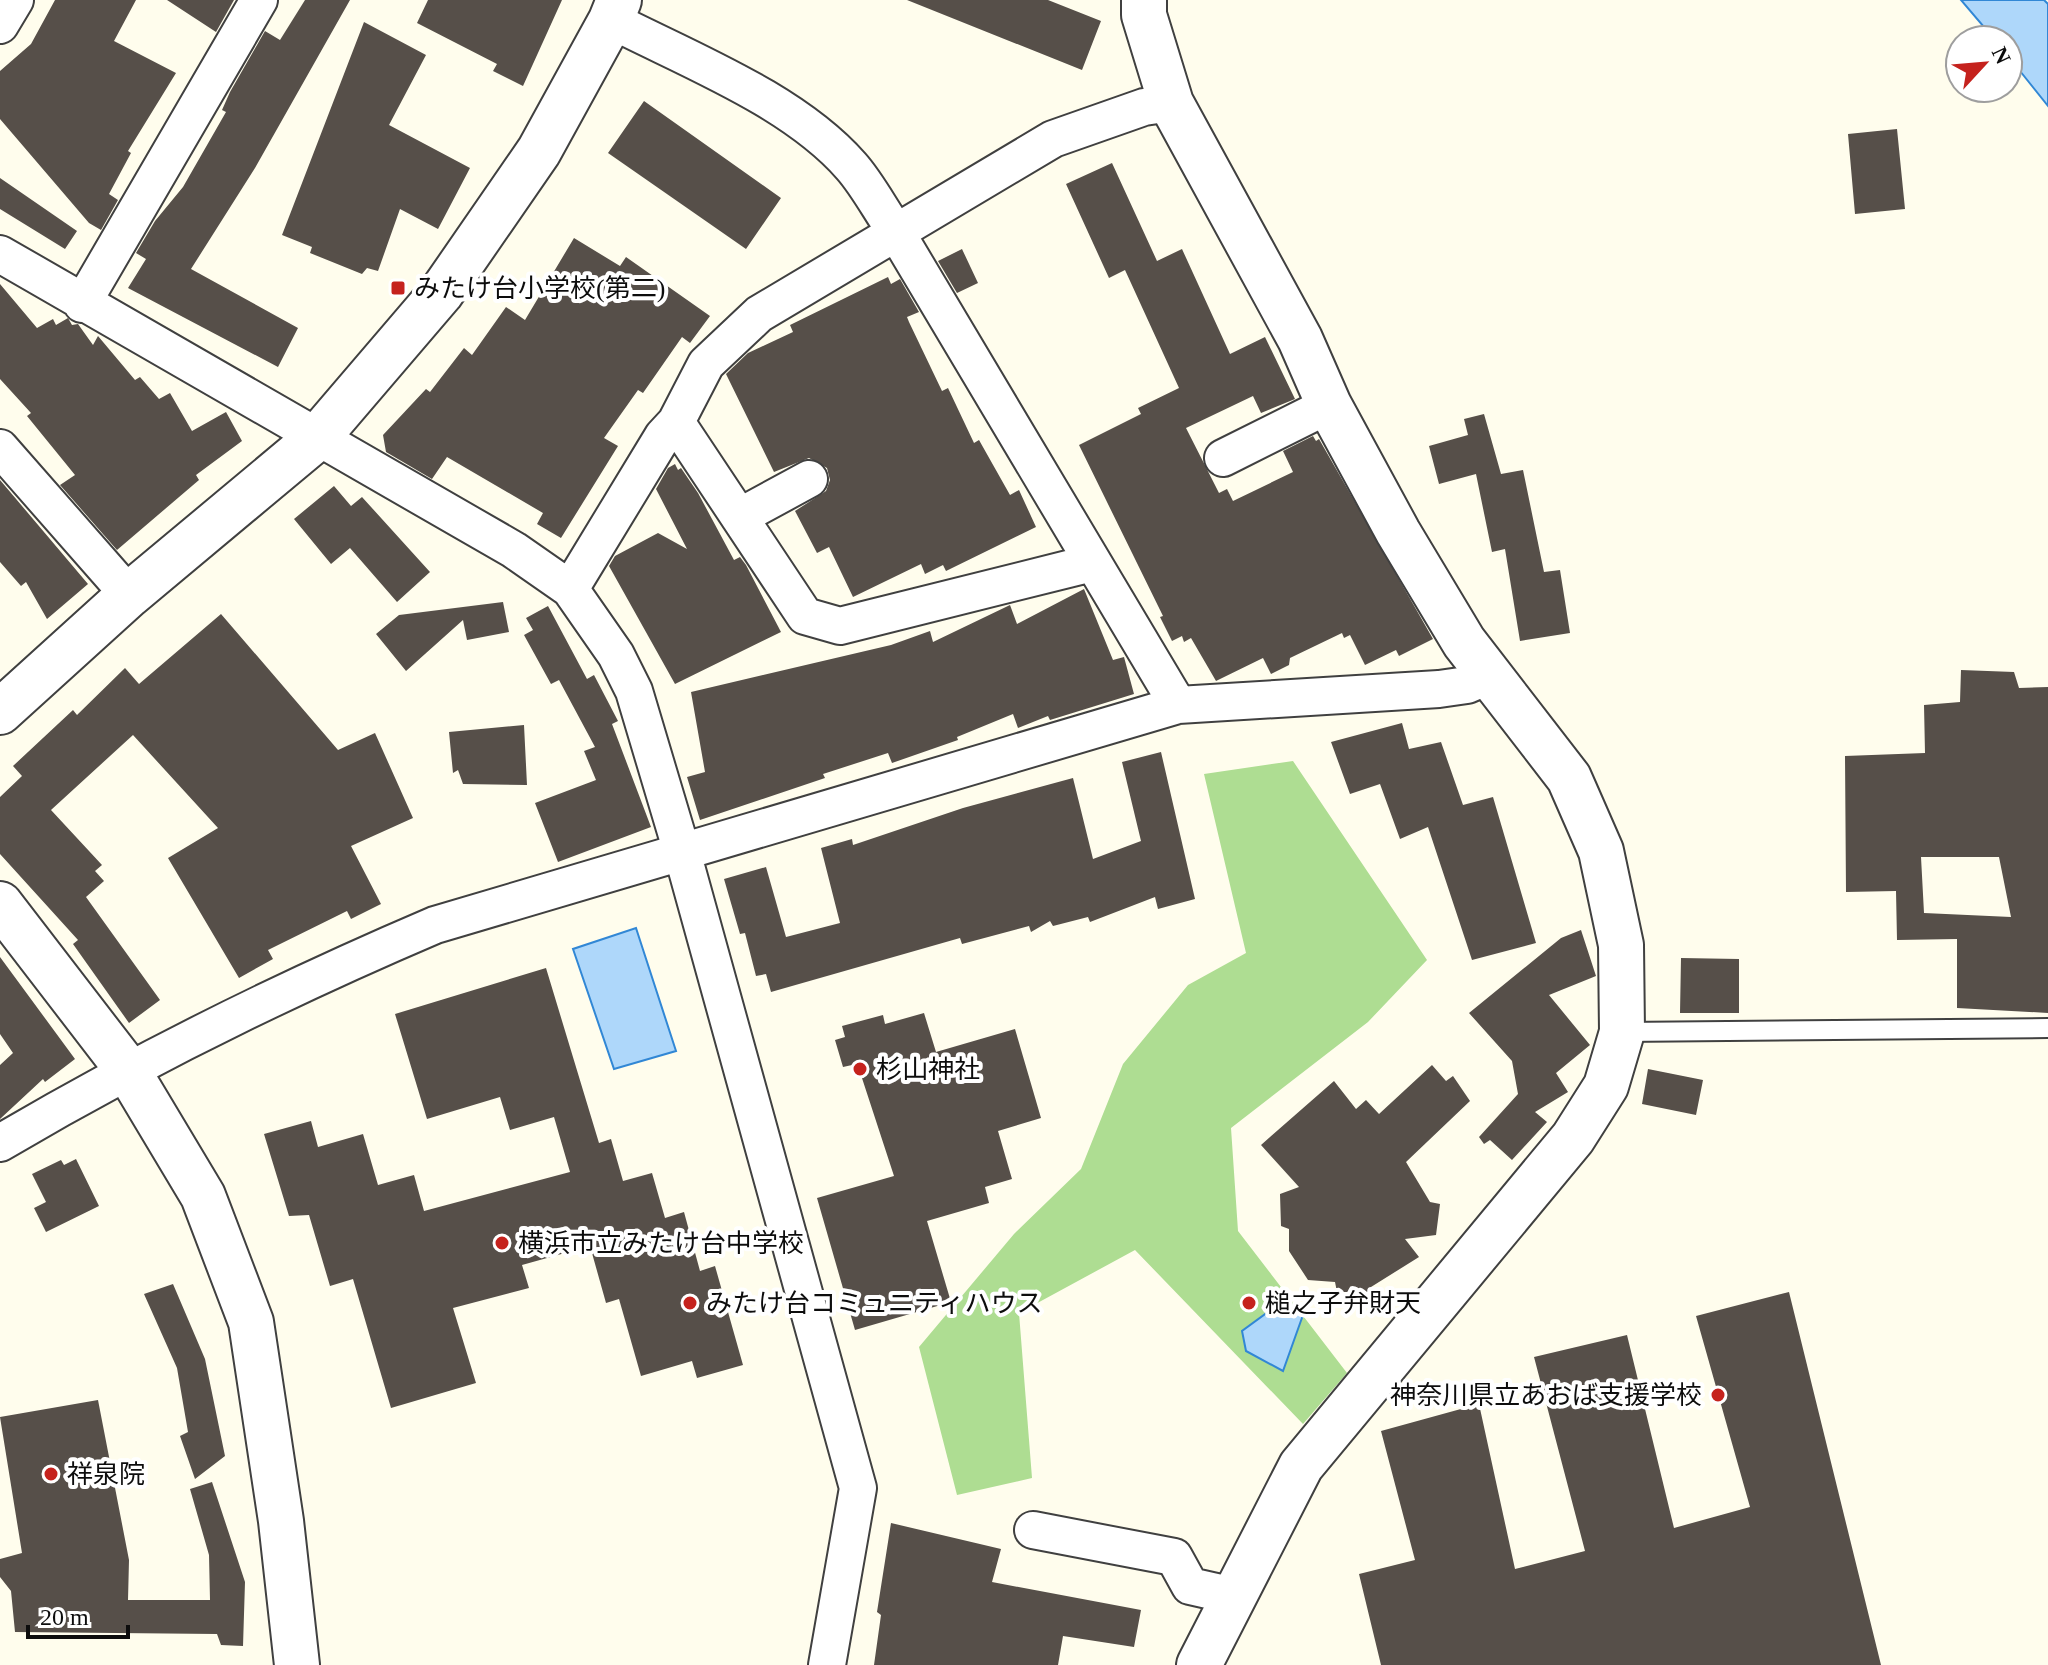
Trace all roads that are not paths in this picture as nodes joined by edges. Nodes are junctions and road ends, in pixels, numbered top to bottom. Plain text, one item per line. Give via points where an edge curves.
1 (15, 0) edge
2 (259, 0) edge
3 (1144, 0) edge
4 (615, 10) edge
5 (0, 25) edge
6 (1171, 103) junction
7 (896, 232) junction
8 (0, 254) edge
9 (82, 304) junction
10 (1329, 405) junction
11 (676, 422) junction
12 (317, 438) junction
13 (0, 448) edge
14 (1223, 458) dead end
15 (809, 479) dead end
16 (739, 517) junction
17 (1092, 563) junction
18 (570, 589) junction
19 (129, 595) junction
20 (1488, 676) junction
21 (1178, 705) junction
22 (0, 712) edge
23 (682, 852) junction
24 (0, 904) edge
25 (2048, 1028) edge
26 (1622, 1032) junction
27 (127, 1069) junction
28 (0, 1143) edge
29 (1033, 1530) dead end
30 (1234, 1596) junction
31 (297, 1665) edge
32 (827, 1665) edge
33 (1199, 1665) edge

1 - 5 street
2 - 9 street
3 - 6 street
4 - 7 street via 808,127 852,166
4 - 12 street via 539,151 441,293
6 - 7 street via 1144,107 1053,139
6 - 10 street via 1300,339
7 - 11 street via 759,314 706,364
7 - 17 street
8 - 9 street
9 - 12 street
10 - 14 street
10 - 20 street via 1398,532
11 - 16 street
11 - 18 street
12 - 18 street via 514,550
12 - 19 street
13 - 19 street
15 - 16 street
16 - 17 street via 805,616 840,626
17 - 21 street
18 - 23 street via 634,691
19 - 22 street
20 - 21 street via 1439,689
20 - 26 street via 1569,778 1601,851 1621,945
21 - 23 street
23 - 27 street via 435,925 329,970
23 - 32 street via 858,1488
24 - 27 street
25 - 26 lane
26 - 30 street via 1606,1086 1573,1138 1301,1466
27 - 28 street
27 - 31 street via 203,1196 251,1322
29 - 30 street via 1174,1557 1190,1586
30 - 33 street

